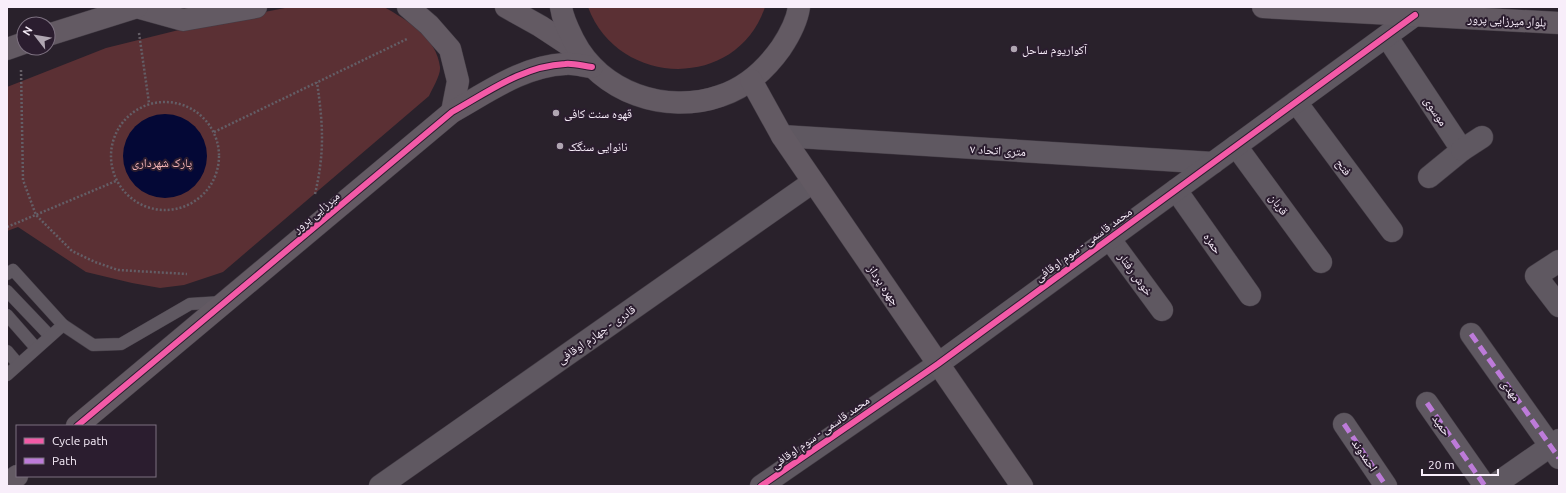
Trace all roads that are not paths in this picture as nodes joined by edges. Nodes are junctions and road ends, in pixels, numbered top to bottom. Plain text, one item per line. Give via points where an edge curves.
1 (136, 7) edge
2 (256, 7) edge
3 (408, 7) edge
4 (506, 7) edge
5 (561, 7) edge
6 (1263, 7) edge
7 (800, 8) edge
8 (1415, 15) junction
9 (1559, 23) edge
10 (56, 32) edge
11 (1387, 37) junction
12 (586, 60) junction
13 (751, 80) junction
14 (1296, 102) junction
15 (452, 112) junction
16 (782, 136) junction
17 (1482, 137) dead end
18 (1236, 146) junction
19 (1462, 150) junction
20 (1213, 163) junction
21 (1428, 177) dead end
22 (813, 182) junction
23 (1176, 190) junction
24 (1392, 232) dead end
25 (1109, 238) junction
26 (1559, 260) edge
27 (1321, 262) dead end
28 (7, 274) edge
29 (7, 291) edge
30 (1250, 295) dead end
31 (225, 302) junction
32 (1559, 306) edge
33 (1162, 310) dead end
34 (7, 316) edge
35 (63, 325) junction
36 (1471, 334) dead end
37 (50, 336) junction
38 (36, 348) junction
39 (7, 351) edge
40 (18, 364) junction
41 (938, 364) junction
42 (7, 375) edge
43 (1427, 403) dead end
44 (1344, 424) dead end
45 (78, 425) edge
46 (1556, 448) edge
47 (16, 477) edge
48 (7, 484) edge
49 (380, 486) edge
50 (761, 486) edge
51 (1022, 486) edge
52 (1386, 486) edge
53 (1485, 486) edge
54 (1493, 486) edge

1 - 2 street via 183,20
1 - 10 street
3 - 15 street via 429,25 450,49 458,81
4 - 12 street via 540,26
5 - 12 street via 563,19
6 - 8 street, بلوار میرزایی پرور
7 - 13 street via 788,37 772,61
8 - 9 street, بلوار میرزایی پرور
8 - 11 street, محمد قاسمی - سوم اوقافی
11 - 14 street, محمد قاسمی - سوم اوقافی
11 - 19 street, موسوی
12 - 13 street via 619,88 652,100 686,103 720,96
12 - 15 street, میرزایی پرور via 536,68 514,77
13 - 16 street, چهره پرداز
14 - 18 street, محمد قاسمی - سوم اوقافی
14 - 24 street, فتح
15 - 31 street, میرزایی پرور
16 - 20 street, ۷ متری اتحاد
16 - 22 street, چهره پرداز
17 - 19 street
18 - 20 street, محمد قاسمی - سوم اوقافی
18 - 27 street, قربان
19 - 21 street
20 - 23 street, محمد قاسمی - سوم اوقافی
22 - 41 street, چهره پرداز
22 - 49 street, قادری - چهارم اوقافی
23 - 25 street, محمد قاسمی - سوم اوقافی
23 - 30 street, حمزه
25 - 33 street, خوش رفتار
25 - 41 street, محمد قاسمی - سوم اوقافی
26 - 32 street via 1536,276
28 - 35 lane via 13,270
29 - 37 lane
31 - 35 lane via 190,304 121,344 93,345
31 - 45 street, میرزایی پرور
34 - 38 lane
35 - 37 lane
36 - 46 street, مهدی
37 - 38 lane
38 - 40 lane
39 - 40 lane
40 - 42 lane
41 - 50 street, محمد قاسمی - سوم اوقافی
41 - 51 street, چهره پرداز
43 - 53 street, حمید
44 - 52 street, احمدوند
46 - 54 street
47 - 48 street

